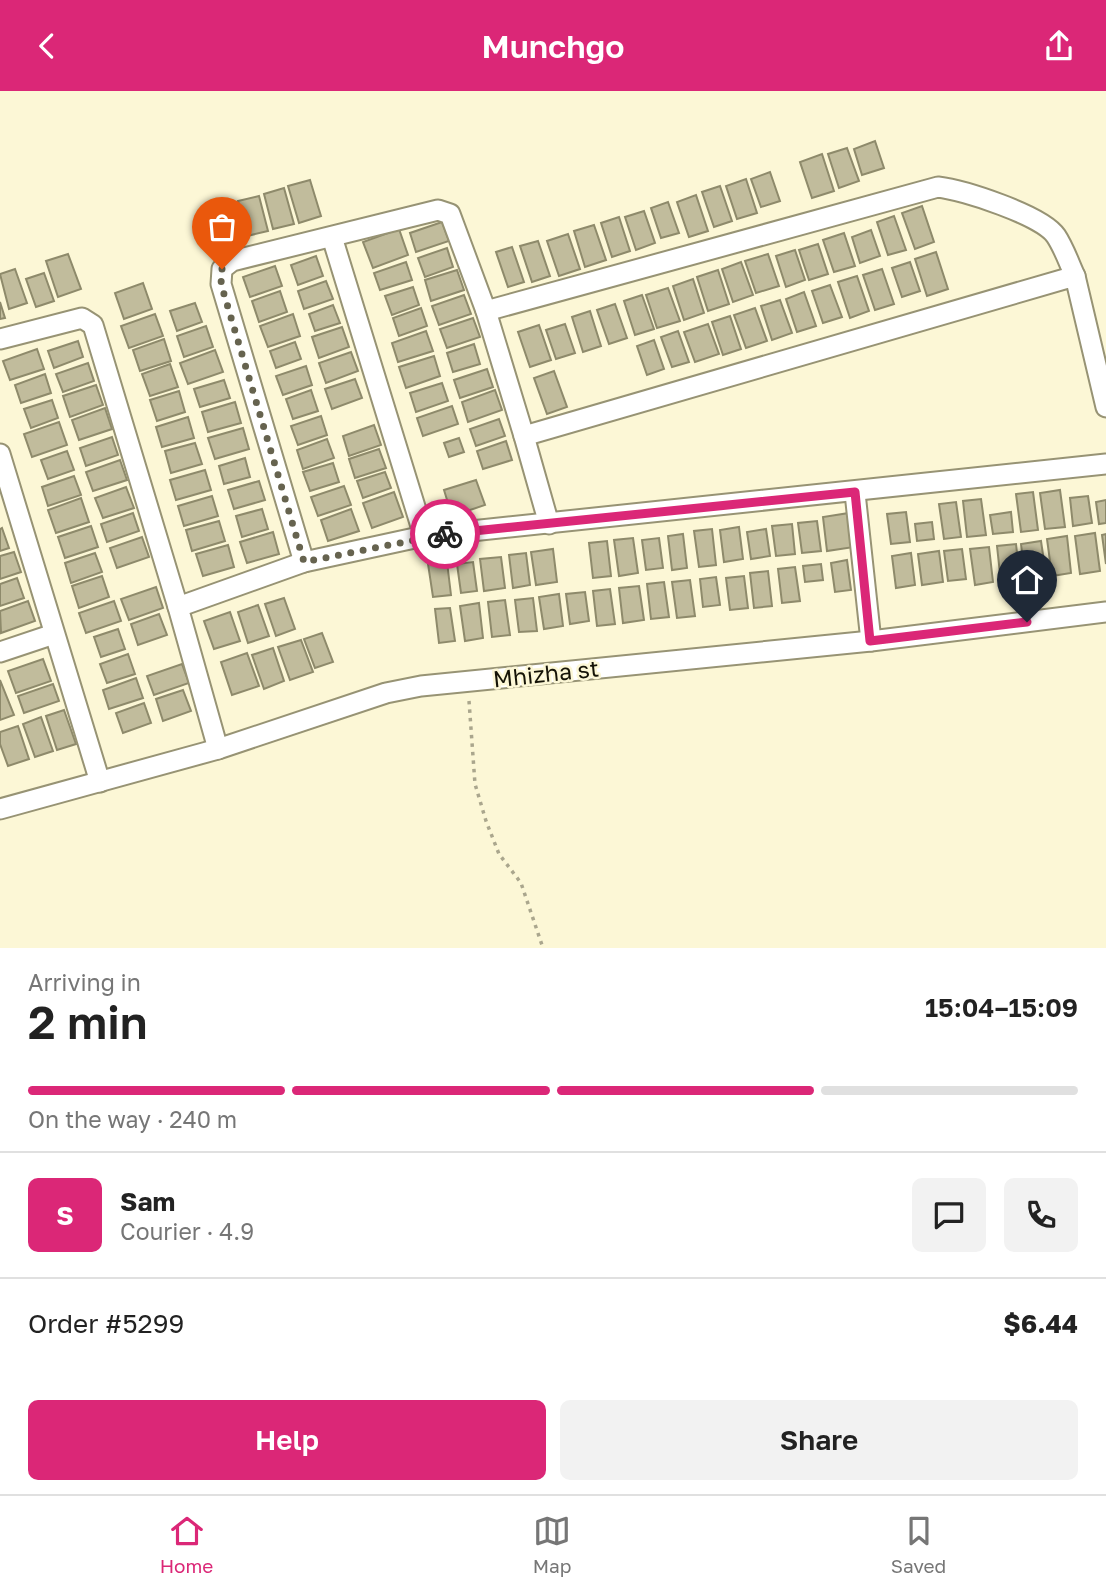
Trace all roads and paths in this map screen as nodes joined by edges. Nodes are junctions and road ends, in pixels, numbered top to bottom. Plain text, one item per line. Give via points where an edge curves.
1 (332, 237) junction
2 (1075, 276) junction
3 (486, 311) junction
4 (0, 339) edge
5 (1106, 408) edge
6 (524, 436) junction
7 (0, 454) edge
8 (1106, 464) edge
9 (855, 492) junction
10 (550, 524) junction
11 (424, 536) junction
12 (304, 562) junction
13 (178, 607) junction
14 (1106, 612) edge
15 (54, 634) junction
16 (870, 641) junction
17 (0, 652) edge
18 (466, 682) junction
19 (218, 750) junction
20 (100, 782) junction
21 (0, 809) edge
22 (542, 948) edge

1 - 3 street via 438,210 450,213
1 - 11 street
1 - 12 street via 232,261 222,269 221,284
2 - 3 street via 1056,236 1043,224 955,189 937,187
2 - 5 street
2 - 6 street
3 - 6 street
4 - 13 street via 82,318 93,325
6 - 10 street
7 - 15 street
8 - 9 street
9 - 10 street
9 - 16 street
10 - 11 street
11 - 12 street
12 - 13 street
13 - 19 street
14 - 16 street, Mhizha st
15 - 17 street
15 - 20 street
16 - 18 street, Mhizha st
18 - 19 street, Mhizha st via 386,694
18 - 22 path via 475,784 485,821 499,854 521,883
19 - 20 street, Mhizha st
20 - 21 street, Mhizha st

